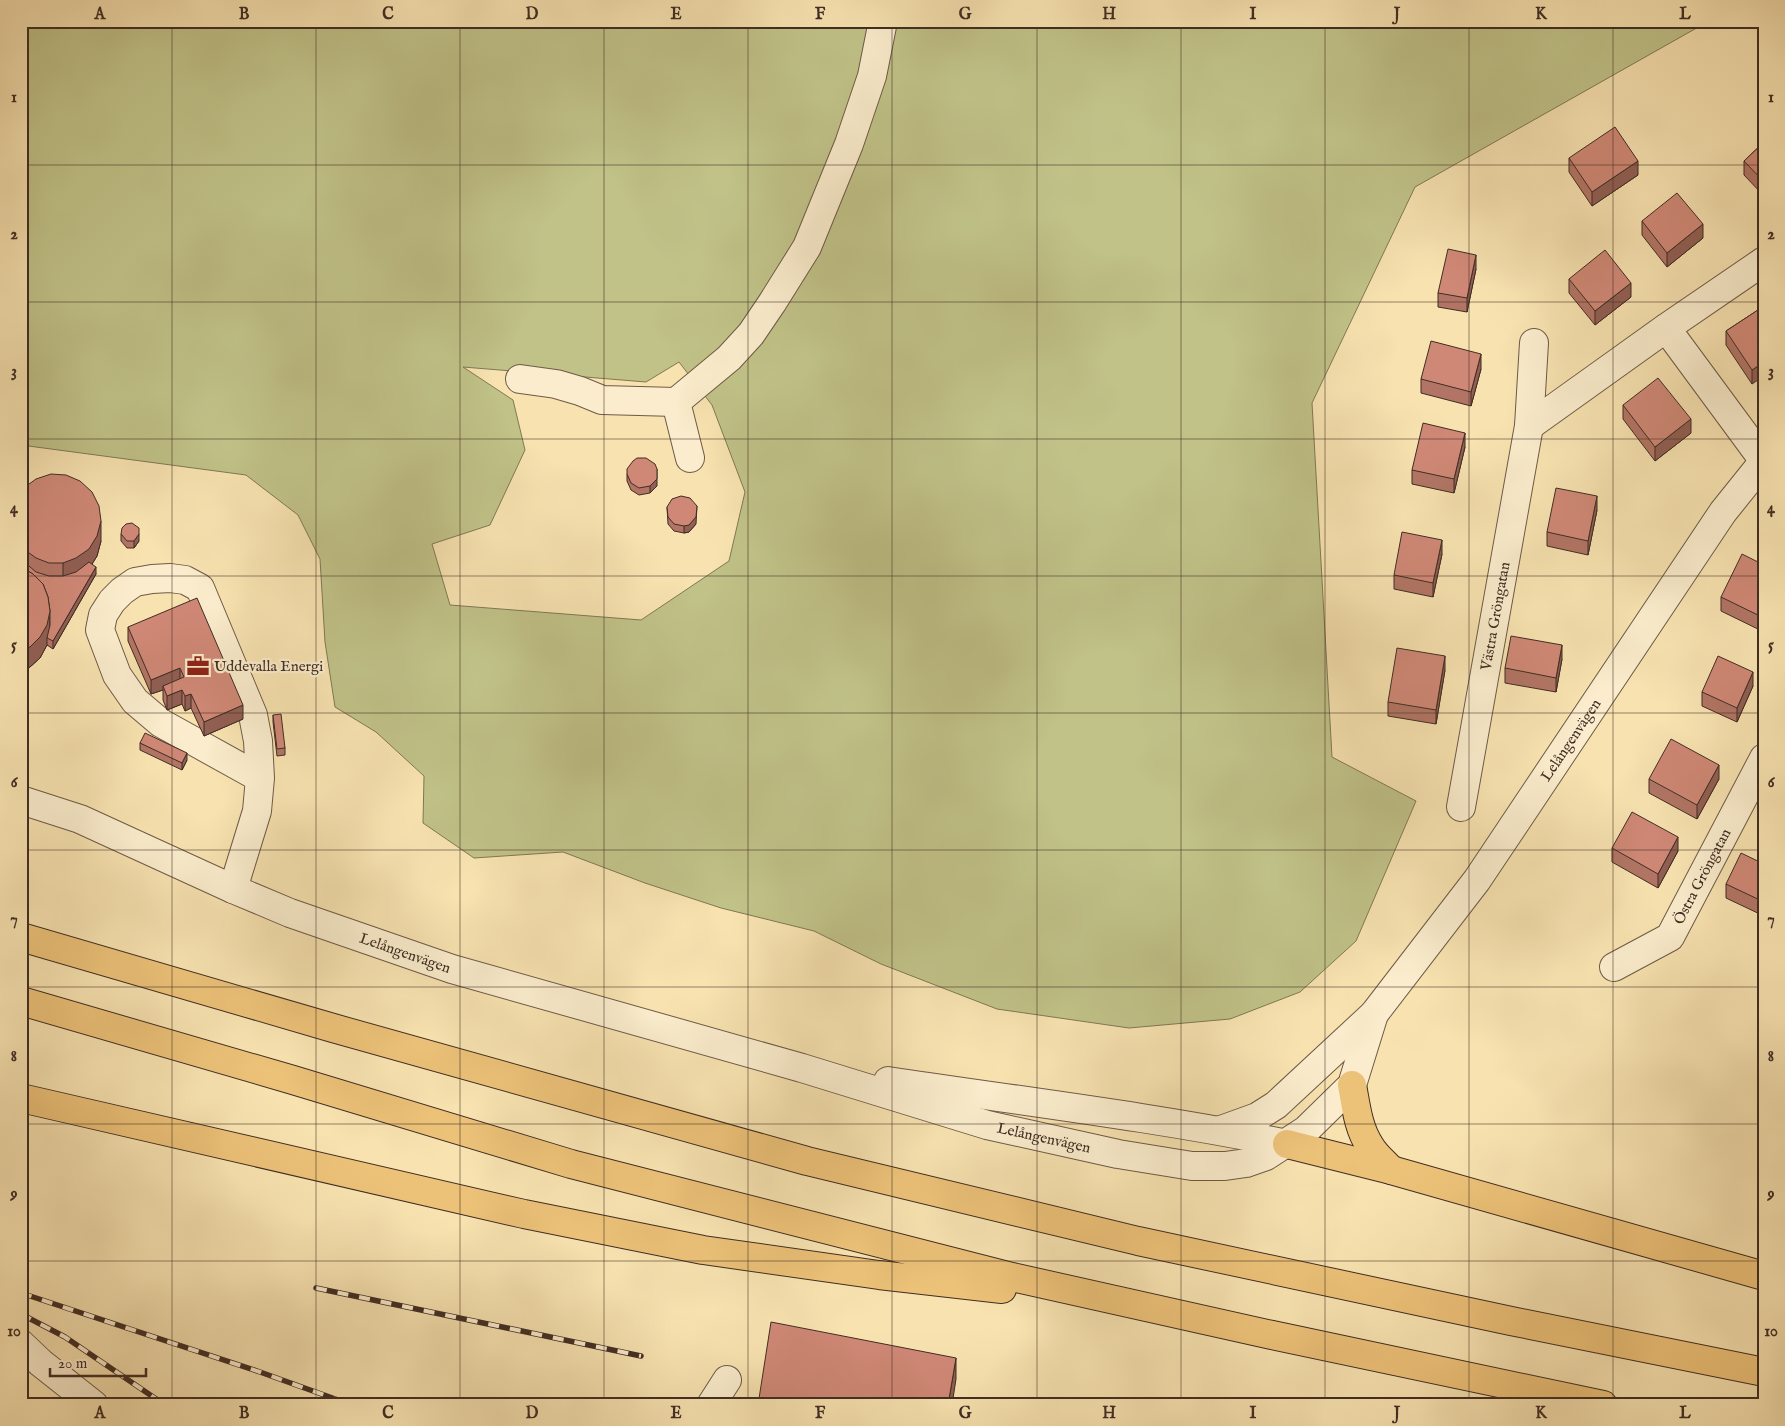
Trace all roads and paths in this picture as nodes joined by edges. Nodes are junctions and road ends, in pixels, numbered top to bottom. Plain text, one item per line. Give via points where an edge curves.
1 (883, 21) edge
2 (1764, 261) edge
3 (1666, 328) junction
4 (1534, 343) dead end
5 (520, 379) dead end
6 (676, 402) junction
7 (1529, 426) junction
8 (690, 458) dead end
9 (1764, 461) edge
10 (1764, 758) edge
11 (260, 778) junction
12 (21, 800) edge
13 (1461, 808) dead end
14 (233, 889) junction
15 (21, 937) edge
16 (1614, 967) dead end
17 (21, 1001) edge
18 (1374, 1014) junction
19 (802, 1068) junction
20 (1352, 1085) junction
21 (21, 1098) edge
22 (1221, 1130) junction
23 (1287, 1144) junction
24 (1391, 1170) junction
25 (1764, 1276) edge
26 (1118, 1301) junction
27 (21, 1344) edge
28 (1764, 1372) edge
29 (727, 1380) dead end
30 (94, 1405) edge
31 (711, 1405) edge
32 (1603, 1405) edge

1 - 6 street via 872,76 849,144 807,247 751,334 729,358
2 - 3 street
3 - 7 street
3 - 9 street
4 - 7 street, Västra Gröngatan
5 - 6 street via 556,384 602,400
6 - 8 street
7 - 13 street, Västra Gröngatan
9 - 18 street, Lelångenvägen via 1723,512 1477,880
10 - 16 street, Östra Gröngatan via 1670,937
11 - 11 street via 267,740 200,588 185,580 135,582 112,601 103,615 100,630 117,675 135,701 161,724
11 - 14 street via 257,811
12 - 14 street, Lelångenvägen via 80,819
14 - 19 street, Lelångenvägen via 452,968
15 - 28 highway via 807,1161 1148,1243
17 - 26 highway via 570,1164
18 - 20 street, Lelångenvägen
18 - 22 street, Lelångenvägen via 1276,1105 1256,1117
19 - 22 street, Lelångenvägen
19 - 23 street, Lelångenvägen via 987,1125 1118,1154 1192,1166 1246,1163
20 - 23 street, Lelångenvägen
20 - 24 highway via 1363,1133 1370,1147
21 - 26 highway via 524,1214 703,1250 879,1275
22 - 23 street, Lelångenvägen
23 - 24 highway
24 - 25 highway
26 - 32 highway
27 - 30 street
29 - 31 street

